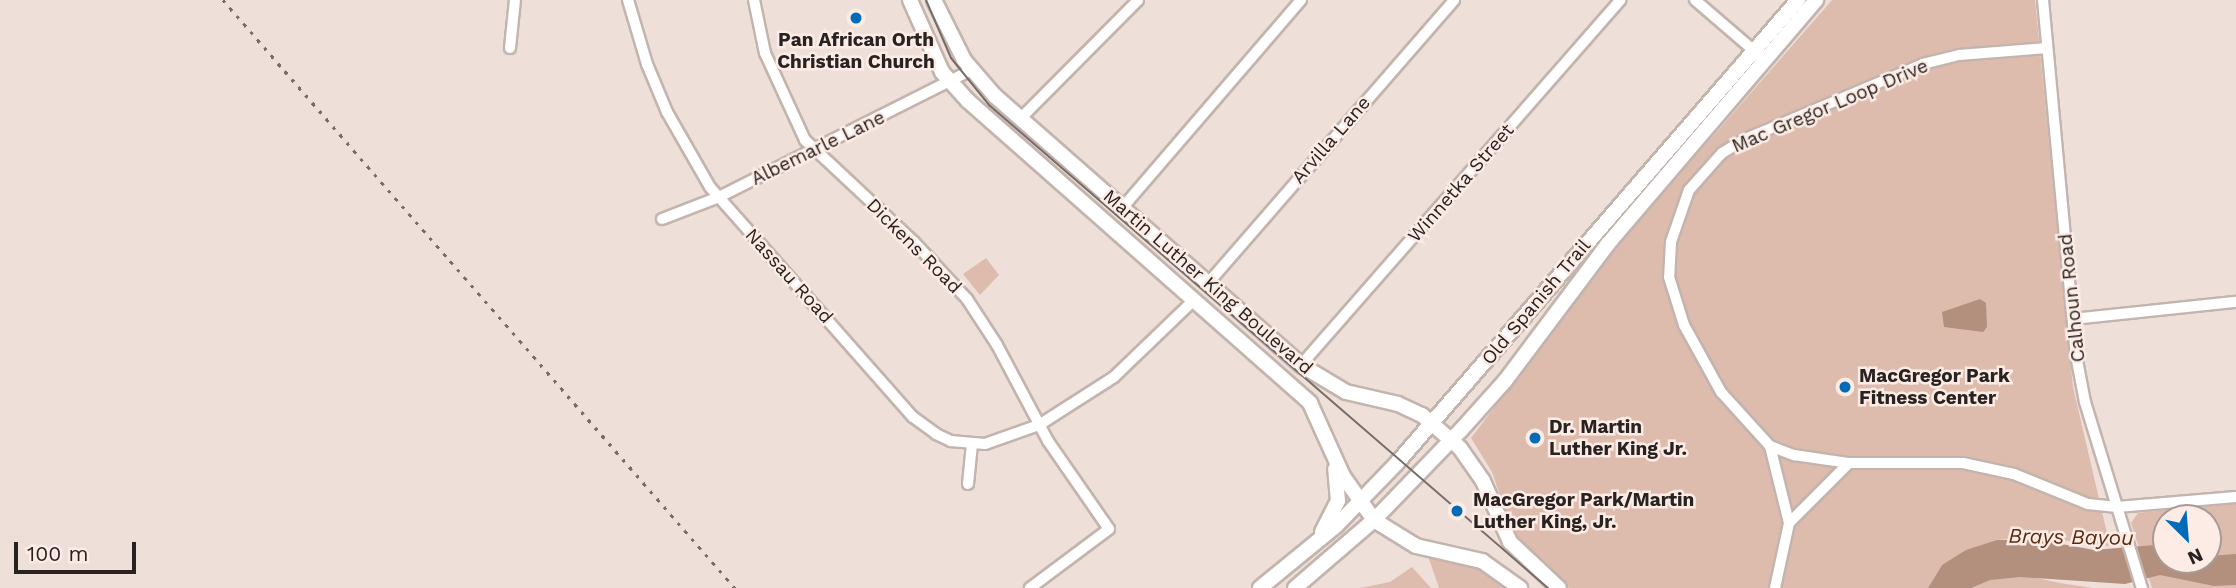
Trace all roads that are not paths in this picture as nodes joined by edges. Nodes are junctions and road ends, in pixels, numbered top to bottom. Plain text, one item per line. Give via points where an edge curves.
1 (515, 0) edge
2 (628, 0) edge
3 (754, 0) edge
4 (910, 0) edge
5 (934, 0) edge
6 (1138, 0) edge
7 (1301, 0) edge
8 (1454, 0) edge
9 (1620, 0) edge
10 (1695, 0) edge
11 (1798, 0) edge
12 (1816, 0) edge
13 (2043, 0) edge
14 (510, 48) dead end
15 (2047, 48) junction
16 (1754, 50) junction
17 (1767, 62) junction
18 (971, 70) junction
19 (951, 83) junction
20 (1021, 118) junction
21 (813, 150) junction
22 (719, 197) junction
23 (1123, 207) junction
24 (662, 219) dead end
25 (1210, 281) junction
26 (1195, 299) junction
27 (2236, 302) edge
28 (2073, 319) junction
29 (1301, 365) junction
30 (1432, 424) junction
31 (1039, 425) junction
32 (1324, 427) junction
33 (1450, 439) junction
34 (972, 444) junction
35 (1770, 446) junction
36 (1849, 463) junction
37 (968, 484) dead end
38 (2236, 497) edge
39 (1360, 503) junction
40 (2117, 508) junction
41 (1374, 520) junction
42 (1789, 523) junction
43 (1317, 541) junction
44 (1030, 588) edge
45 (1260, 588) edge
46 (1295, 588) edge
47 (1520, 588) edge
48 (1559, 588) edge
49 (1775, 588) edge
50 (2142, 588) edge

1 - 14 street
2 - 22 street, Nassau Road via 667,112 697,168
3 - 21 street, Dickens Road via 776,83
4 - 19 main road, Martin Luther King Boulevard via 923,38
5 - 18 main road, Martin Luther King Boulevard
6 - 20 street
7 - 23 street
8 - 25 street, Arvilla Lane
9 - 29 street, Winnetka Street
10 - 16 street
11 - 16 main road, Old Spanish Trail
12 - 17 main road, Old Spanish Trail
13 - 15 street, Calhoun Road
15 - 28 street, Calhoun Road
15 - 35 street, Mac Gregor Loop Drive via 1959,55 1906,71 1743,140 1698,177 1671,242 1672,294 1709,377
16 - 17 street
16 - 30 main road, Old Spanish Trail
17 - 33 main road, Old Spanish Trail via 1613,237 1505,380
18 - 19 street, Albemarle Lane
18 - 20 main road, Martin Luther King Boulevard
19 - 21 street, Albemarle Lane
19 - 26 main road, Martin Luther King Boulevard via 986,119
20 - 23 main road, Martin Luther King Boulevard
21 - 22 street, Albemarle Lane
21 - 31 street, Dickens Road via 914,242 967,299
22 - 24 street, Albemarle Lane
22 - 34 street, Nassau Road via 913,417 936,434
23 - 25 main road, Martin Luther King Boulevard
25 - 29 main road, Martin Luther King Boulevard
26 - 31 street via 1114,377
26 - 32 main road, Martin Luther King Boulevard via 1299,391
27 - 28 street
28 - 40 street, Calhoun Road via 2085,402
29 - 30 main road, Martin Luther King Boulevard via 1333,387 1398,404
30 - 33 main road, Martin Luther King Boulevard
30 - 39 main road, Old Spanish Trail
31 - 34 street, Nassau Road via 996,442
31 - 44 street, Dickens Road via 1109,529
32 - 39 main road, Martin Luther King Boulevard via 1339,468
32 - 43 main road via 1338,501
33 - 41 main road, Old Spanish Trail
33 - 48 main road, Martin Luther King Boulevard via 1477,469 1510,542
34 - 37 street
35 - 36 street, Mac Gregor Loop Drive via 1807,459
35 - 42 street
36 - 40 street, Mac Gregor Loop Drive via 1963,463 2088,504
36 - 42 street
38 - 40 street, Mac Gregor Loop Drive
39 - 41 main road, Martin Luther King Boulevard
39 - 43 main road, Old Spanish Trail
40 - 50 street, Calhoun Road
41 - 46 main road, Old Spanish Trail
41 - 47 main road, Martin Luther King Boulevard via 1416,546 1482,561
42 - 49 street
43 - 45 main road, Old Spanish Trail

